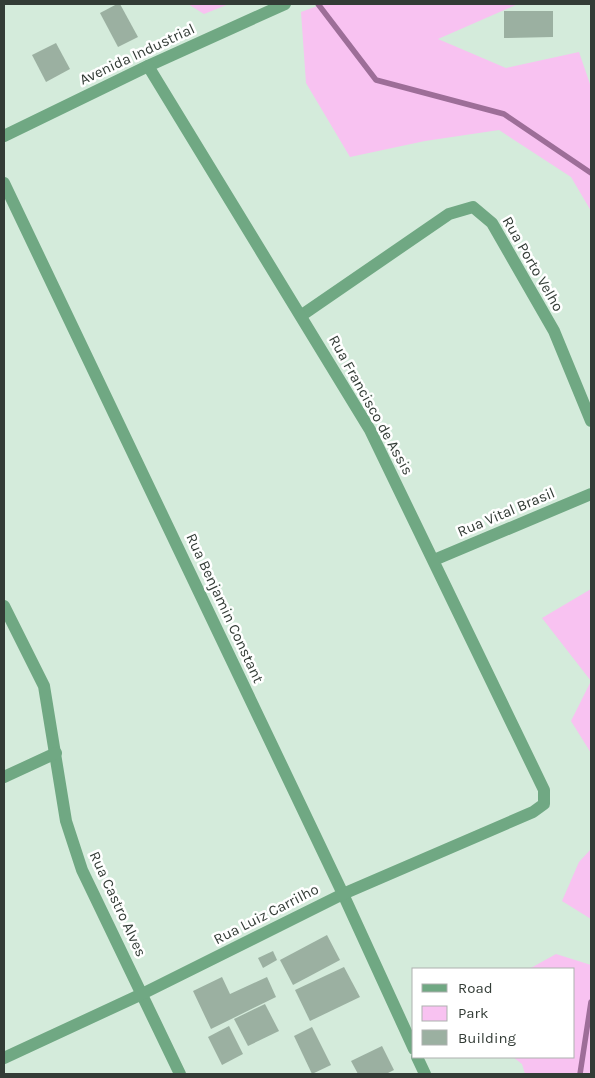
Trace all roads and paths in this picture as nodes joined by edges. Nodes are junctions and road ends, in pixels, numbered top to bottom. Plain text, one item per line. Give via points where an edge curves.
1 (285, 4) edge
2 (148, 66) junction
3 (4, 136) edge
4 (4, 183) edge
5 (302, 316) junction
6 (591, 421) edge
7 (591, 494) edge
8 (434, 560) junction
9 (4, 606) edge
10 (56, 753) junction
11 (4, 776) edge
12 (544, 804) joint
13 (343, 894) junction
14 (142, 994) junction
15 (412, 1045) edge
16 (4, 1058) edge
17 (417, 1058) edge
18 (180, 1074) edge
19 (425, 1074) edge

1 - 2 street, Avenida Industrial
2 - 3 street, Avenida Industrial
2 - 5 street, Rua Francisco de Assis
4 - 13 street, Rua Benjamin Constant
5 - 6 street, Rua Porto Velho via 449,214 473,207 492,223 554,331
5 - 8 street, Rua Francisco de Assis via 370,430
7 - 8 street, Rua Vital Brasil
8 - 12 street, Rua Francisco de Assis via 544,790
9 - 10 street, Rua Castro Alves via 44,686
10 - 11 street
10 - 14 street, Rua Castro Alves via 66,821 82,870
12 - 13 street, Rua Luiz Carrilho via 533,812
13 - 14 street, Rua Luiz Carrilho
13 - 15 street, Rua Benjamin Constant
14 - 16 street, Rua Luiz Carrilho
14 - 18 street, Rua Castro Alves
17 - 19 street

